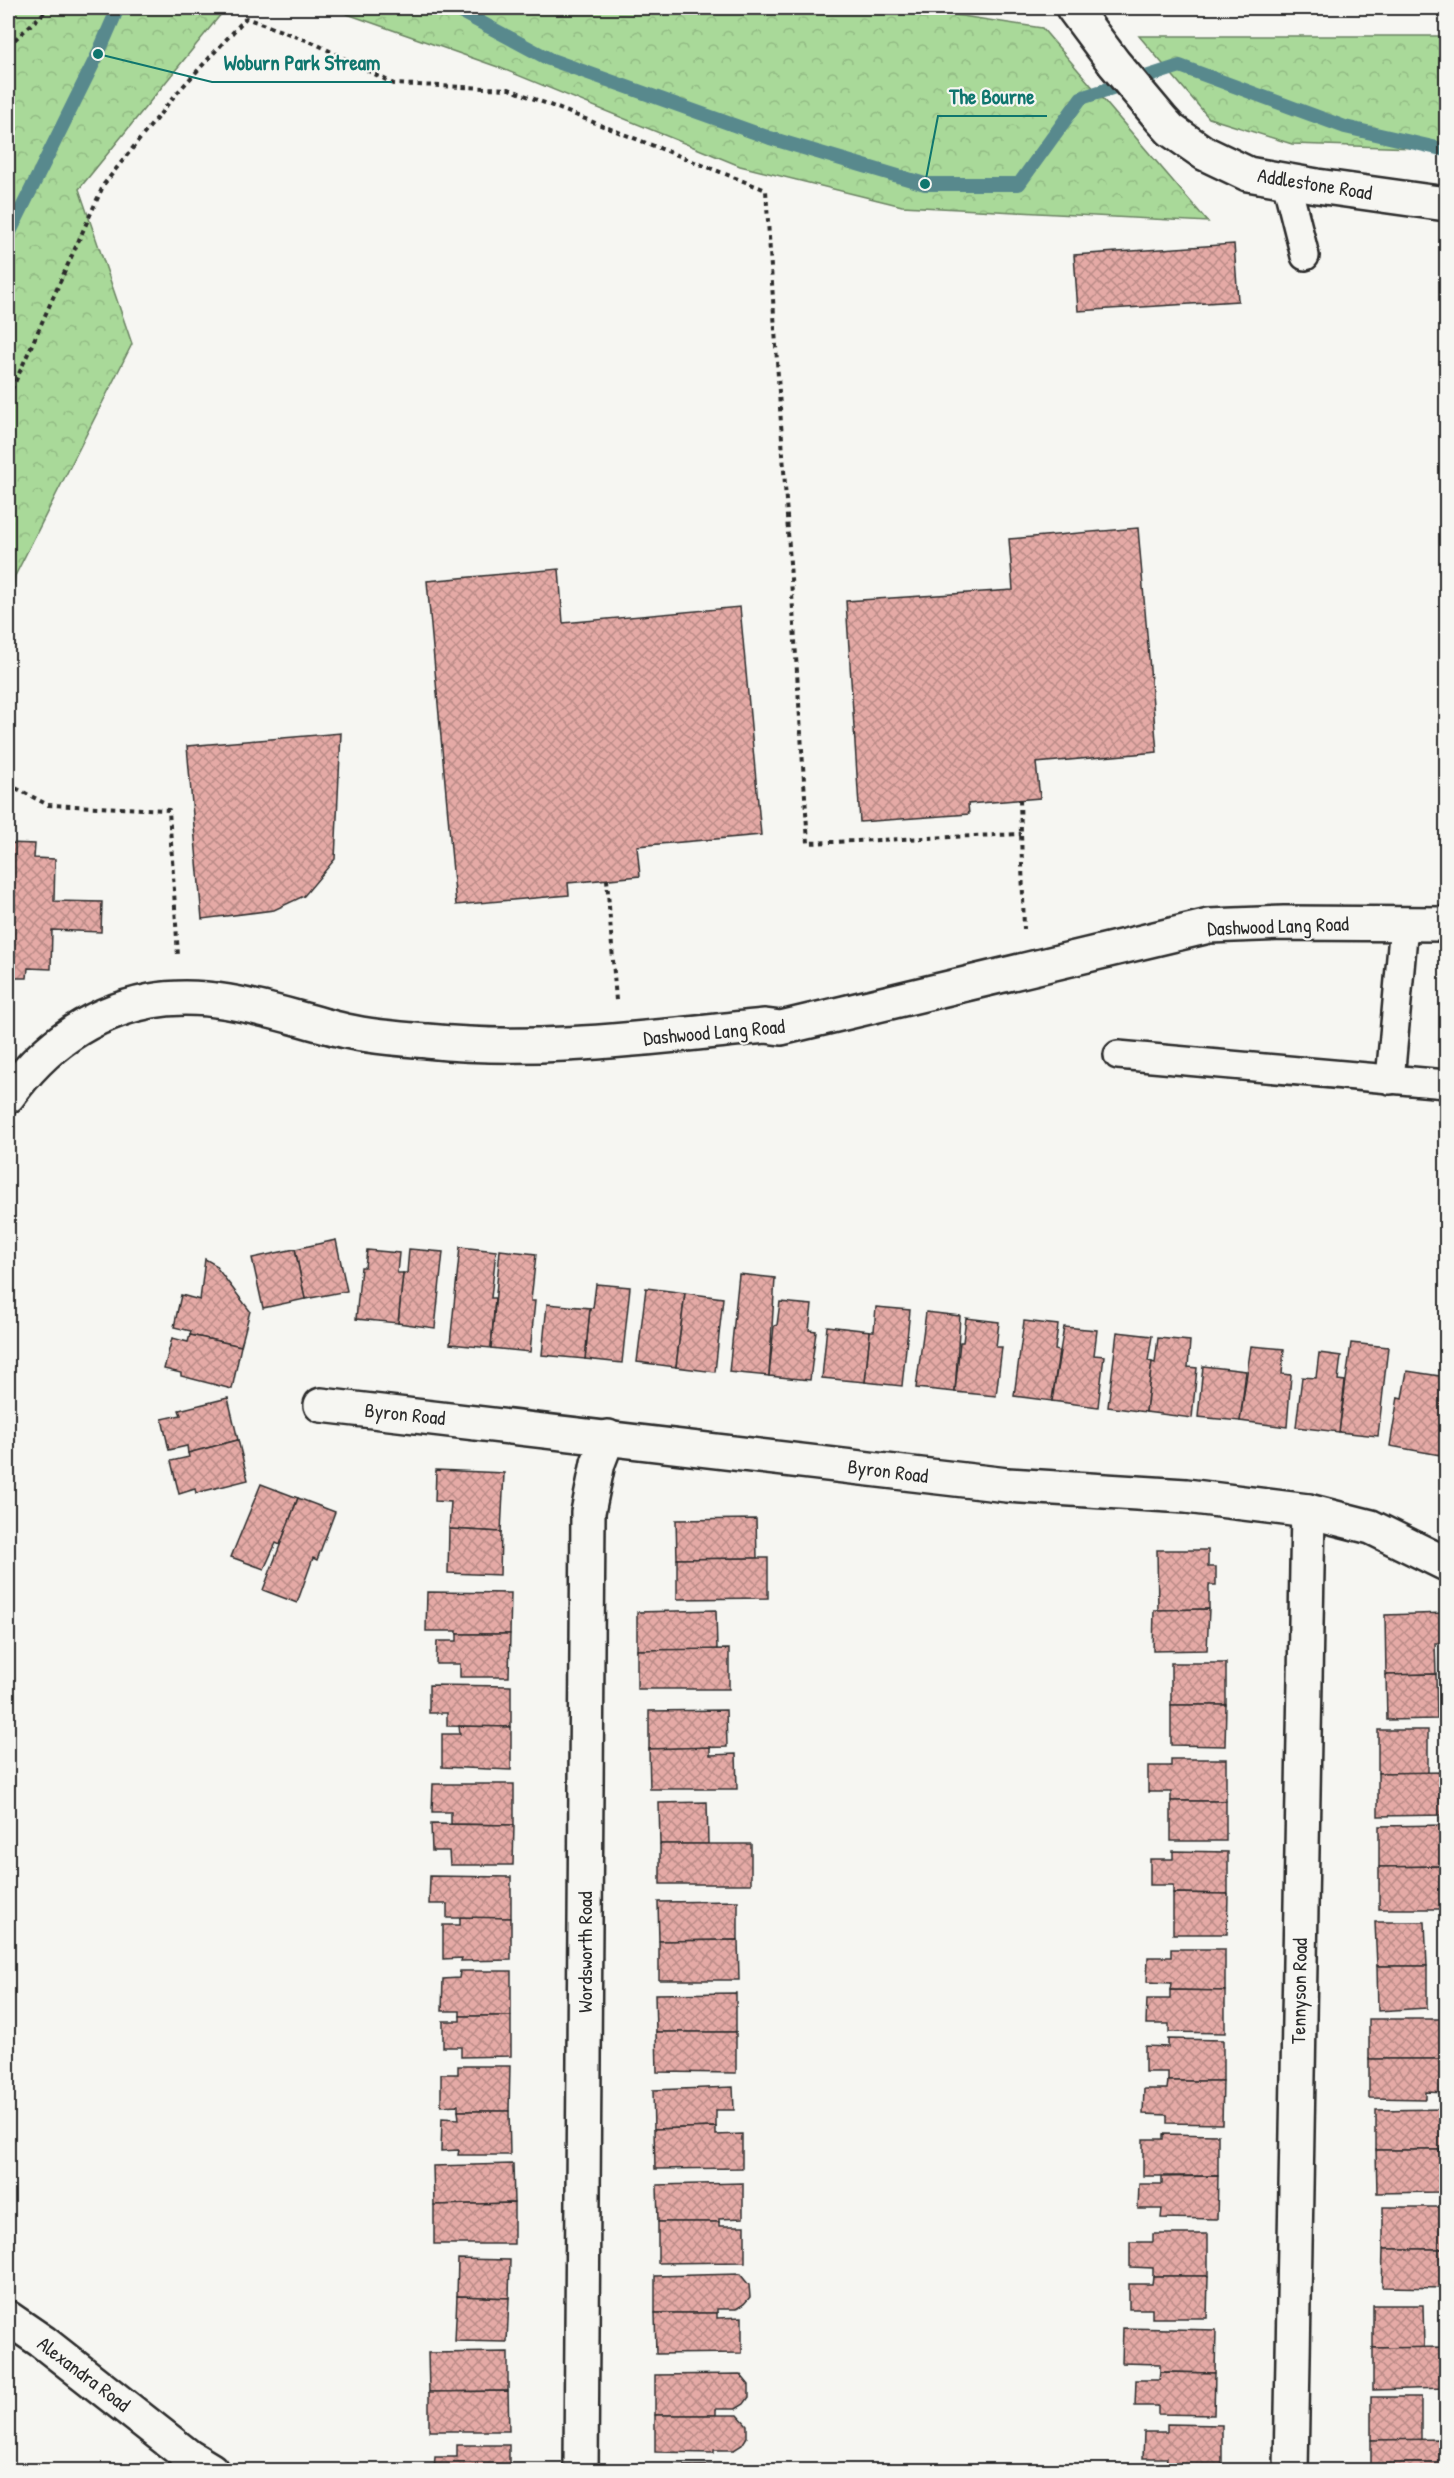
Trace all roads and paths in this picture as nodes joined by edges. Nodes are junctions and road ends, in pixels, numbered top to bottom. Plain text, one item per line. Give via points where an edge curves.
1 (50, 8) edge
2 (1073, 8) edge
3 (8, 46) edge
4 (1286, 181) junction
5 (1446, 204) edge
6 (1305, 256) dead end
7 (8, 398) edge
8 (8, 784) edge
9 (1020, 800) dead end
10 (1021, 834) junction
11 (607, 879) dead end
12 (1404, 924) junction
13 (1446, 924) edge
14 (1025, 969) junction
15 (181, 999) junction
16 (619, 1040) junction
17 (1118, 1055) dead end
18 (1390, 1080) junction
19 (1446, 1084) edge
20 (8, 1096) edge
21 (321, 1405) dead end
22 (608, 1437) junction
23 (1308, 1511) junction
24 (1446, 1564) edge
25 (8, 2318) edge
26 (211, 2470) edge
27 (582, 2470) edge
28 (1291, 2470) edge

1 - 3 path
2 - 4 street, Addlestone Road via 1171,130 1204,153 1248,174
4 - 5 street, Addlestone Road
4 - 6 lane
7 - 10 path via 104,184 176,94 246,18 314,43 394,84 509,89 766,190 808,843
8 - 15 path via 48,805 169,810
9 - 10 path
10 - 14 path
11 - 16 path
12 - 13 street, Dashwood Lang Road
12 - 14 street, Dashwood Lang Road via 1209,926
12 - 18 lane
14 - 16 street, Dashwood Lang Road via 781,1028 765,1026
15 - 16 street, Dashwood Lang Road via 259,1009 349,1032 427,1041 541,1047
15 - 20 street, Dashwood Lang Road via 151,1001 112,1012 61,1038 27,1070
17 - 18 lane
18 - 19 lane
21 - 22 street, Byron Road
22 - 23 street, Byron Road via 1007,1485 1186,1496
22 - 27 street, Wordsworth Road via 588,1512
23 - 24 street, Byron Road via 1371,1527
23 - 28 street, Tennyson Road
25 - 26 street, Alexandra Road

